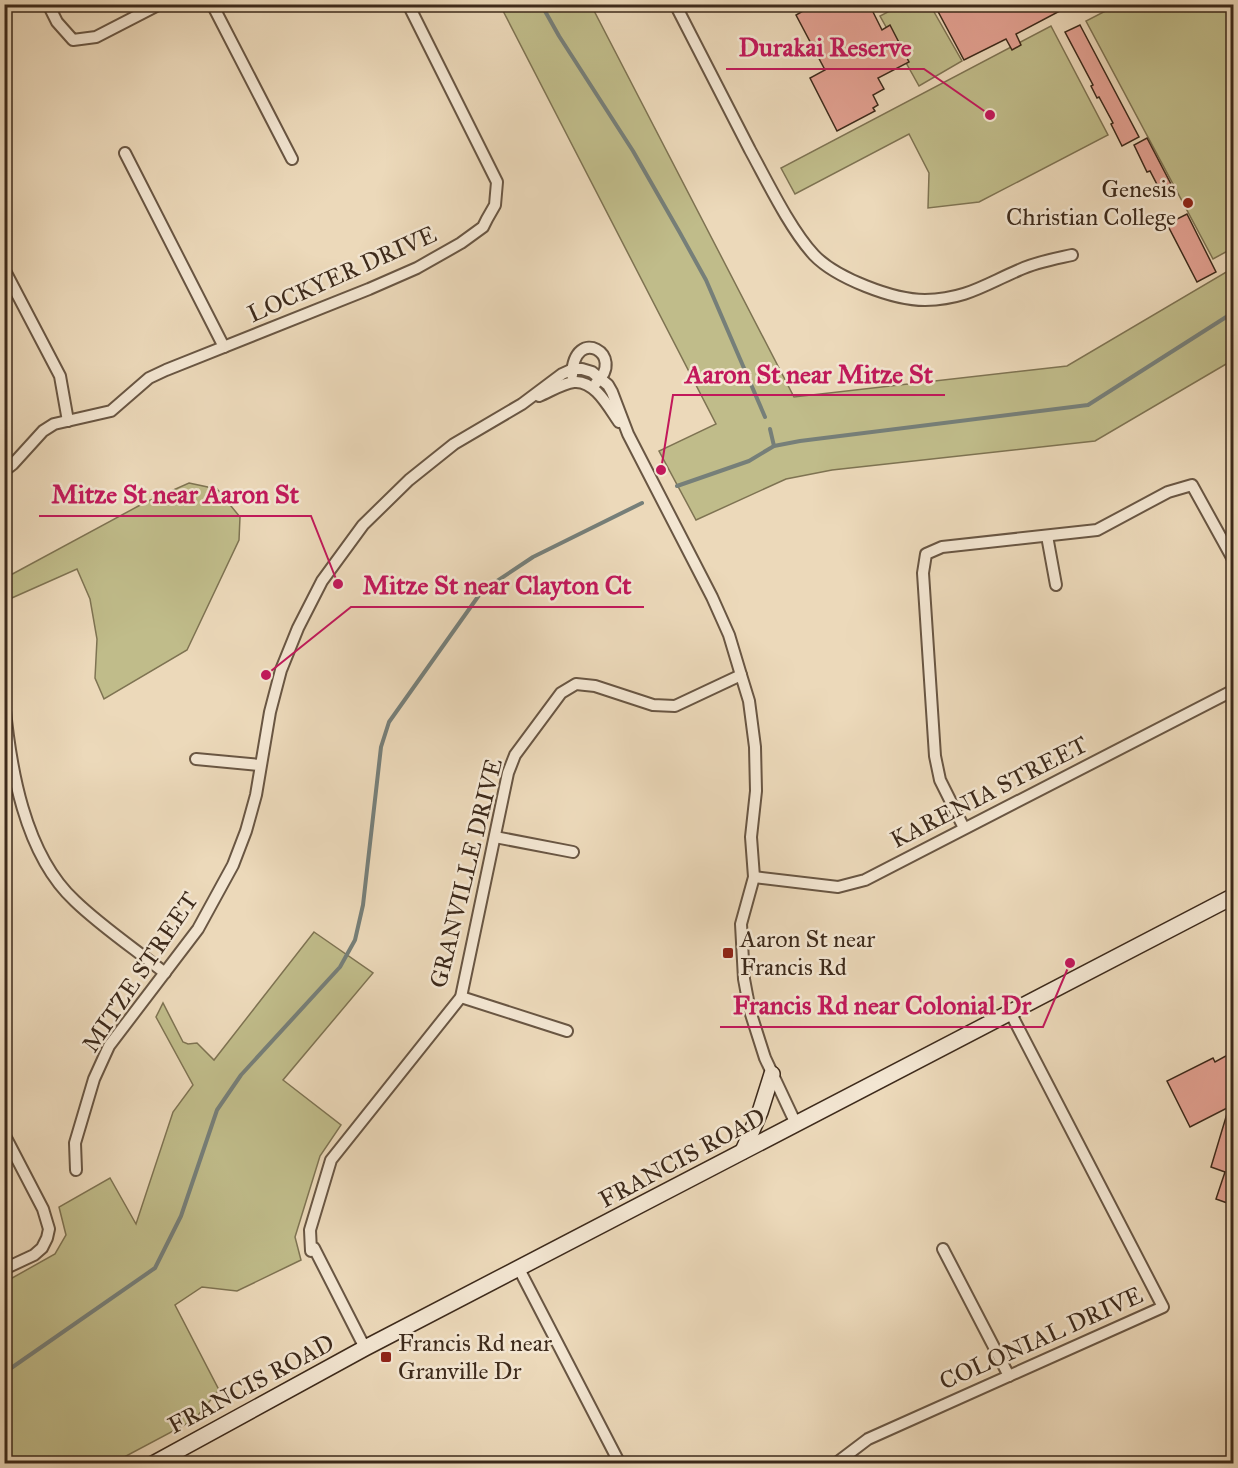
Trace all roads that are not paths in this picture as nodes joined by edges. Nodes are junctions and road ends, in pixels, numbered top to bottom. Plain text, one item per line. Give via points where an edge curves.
1 (48, 4) edge
2 (160, 4) edge
3 (212, 4) edge
4 (408, 4) edge
5 (675, 4) edge
6 (125, 153) dead end
7 (292, 159) dead end
8 (1072, 255) dead end
9 (4, 269) edge
10 (224, 347) junction
11 (573, 369) junction
12 (597, 376) junction
13 (582, 384) junction
14 (522, 404) junction
15 (68, 421) junction
16 (628, 434) junction
17 (4, 471) edge
18 (1047, 536) junction
19 (1233, 561) edge
20 (1056, 585) dead end
21 (741, 675) junction
22 (1233, 690) edge
23 (4, 700) edge
24 (196, 759) dead end
25 (260, 765) junction
26 (964, 828) junction
27 (495, 837) junction
28 (573, 852) dead end
29 (754, 877) junction
30 (1233, 896) edge
31 (165, 973) junction
32 (461, 997) junction
33 (1010, 1012) junction
34 (567, 1031) dead end
35 (772, 1074) junction
36 (796, 1124) junction
37 (4, 1134) edge
38 (743, 1151) junction
39 (76, 1170) dead end
40 (944, 1248) dead end
41 (4, 1269) edge
42 (519, 1269) junction
43 (365, 1348) junction
44 (1009, 1376) junction
45 (153, 1464) edge
46 (620, 1464) edge
47 (835, 1464) edge

1 - 2 street via 73,40 96,37
3 - 7 street
4 - 10 street, LOCKYER DRIVE via 497,182 495,205 483,227 417,268
5 - 8 street via 766,180 815,256 837,271 893,296 924,300 955,297 1037,263
6 - 10 street
9 - 15 street via 60,376
10 - 15 street, LOCKYER DRIVE via 149,378 111,411
11 - 12 street
11 - 12 street via 574,359 582,349 596,348 607,364 605,374
11 - 13 street
11 - 14 street
12 - 13 street
12 - 16 street via 612,392
13 - 14 street
13 - 16 street via 599,395
14 - 25 street, MITZE STREET via 454,444 408,480 363,525 329,571 298,628 281,670
15 - 17 street, LOCKYER DRIVE via 43,431
16 - 21 street via 712,597
18 - 19 street via 1097,530 1168,492 1192,485
18 - 20 street
18 - 26 street via 942,547 926,554 923,573 935,756 940,780
21 - 27 street, GRANVILLE DRIVE via 675,706 653,705 595,686 576,684 561,693 515,755
21 - 29 street via 755,747 751,837
22 - 26 street, KARENIA STREET
23 - 31 street via 16,787 47,866 73,900
24 - 25 street
25 - 31 street, MITZE STREET via 256,795 233,865 198,929
26 - 29 street, KARENIA STREET via 865,880 838,887
27 - 28 street
27 - 32 street, GRANVILLE DRIVE
29 - 35 street via 741,924 744,979 757,1034
30 - 33 main road, FRANCIS ROAD
31 - 39 street, MITZE STREET via 109,1046 94,1079 75,1143
32 - 34 street
32 - 43 street, GRANVILLE DRIVE via 331,1160 310,1230 311,1251 314,1248
33 - 36 main road, FRANCIS ROAD
33 - 44 street, COLONIAL DRIVE via 1163,1307
35 - 36 street
35 - 38 main road
36 - 38 main road, FRANCIS ROAD
37 - 41 street via 43,1209 49,1229 42,1248
38 - 42 main road, FRANCIS ROAD
40 - 44 street
42 - 43 main road, FRANCIS ROAD
42 - 46 street
43 - 45 main road, FRANCIS ROAD
44 - 47 street, COLONIAL DRIVE via 868,1439

